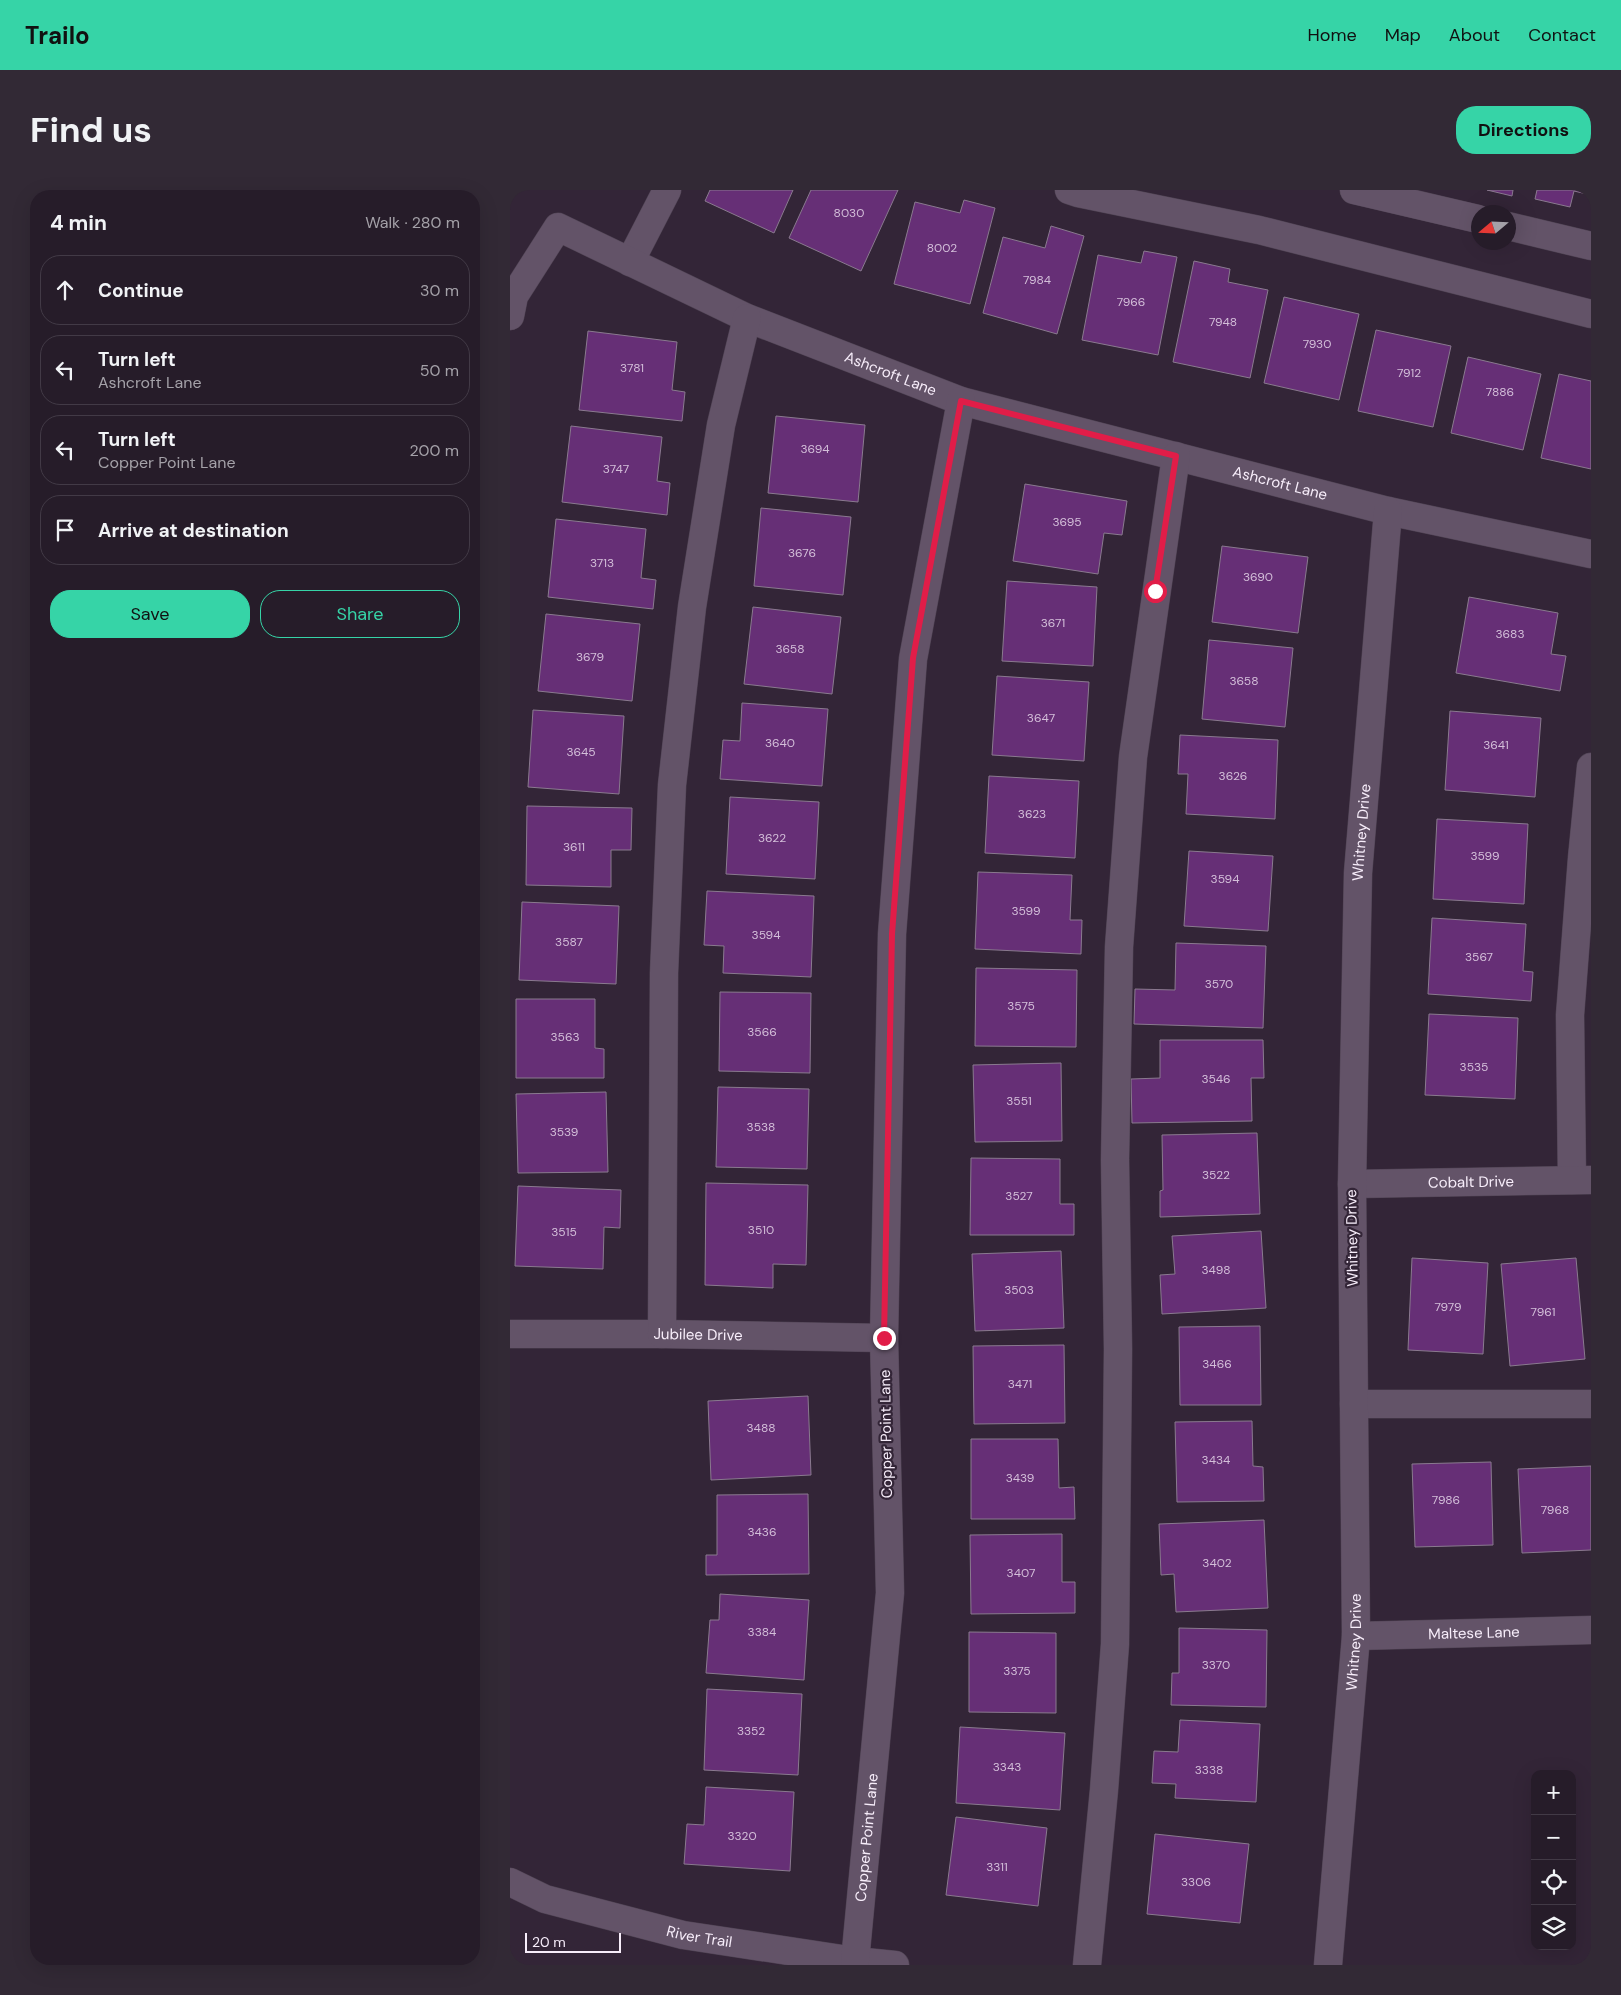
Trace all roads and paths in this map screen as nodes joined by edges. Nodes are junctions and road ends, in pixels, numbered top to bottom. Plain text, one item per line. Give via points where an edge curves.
1 (667, 190) edge
2 (1069, 190) edge
3 (1354, 190) edge
4 (1471, 217) edge
5 (1516, 228) edge
6 (1591, 246) edge
7 (630, 262) junction
8 (1591, 314) edge
9 (510, 316) edge
10 (747, 318) junction
11 (961, 401) junction
12 (1176, 456) junction
13 (1388, 511) junction
14 (1591, 554) edge
15 (1591, 767) edge
16 (1581, 1180) edge
17 (1352, 1184) junction
18 (510, 1334) edge
19 (662, 1334) junction
20 (884, 1338) junction
21 (1354, 1404) junction
22 (1591, 1404) edge
23 (1591, 1630) edge
24 (1356, 1636) junction
25 (510, 1882) edge
26 (855, 1961) junction
27 (895, 1965) edge
28 (1087, 1965) edge
29 (1328, 1965) edge

1 - 7 street
2 - 8 street via 1258,230
3 - 4 street
5 - 6 street
7 - 9 street, Ashcroft Lane via 558,227 514,296
7 - 10 street, Ashcroft Lane
10 - 11 street, Ashcroft Lane
10 - 19 street via 721,425 692,607 672,785 664,972
11 - 12 street, Ashcroft Lane
11 - 20 street, Copper Point Lane via 913,658 892,934
12 - 13 street, Ashcroft Lane
12 - 28 street via 1133,757 1119,947 1115,1160 1118,1349 1115,1644
13 - 14 street, Ashcroft Lane
13 - 17 street, Whitney Drive via 1358,874
15 - 16 street via 1570,1016
16 - 17 street, Cobalt Drive
17 - 21 street, Whitney Drive
18 - 19 street, Jubilee Drive
19 - 20 street, Jubilee Drive
20 - 26 street, Copper Point Lane via 890,1593
21 - 22 street
21 - 24 street, Whitney Drive
23 - 24 street, Maltese Lane
24 - 29 street, Whitney Drive
25 - 26 street, River Trail via 545,1899 683,1935
26 - 27 street, River Trail

